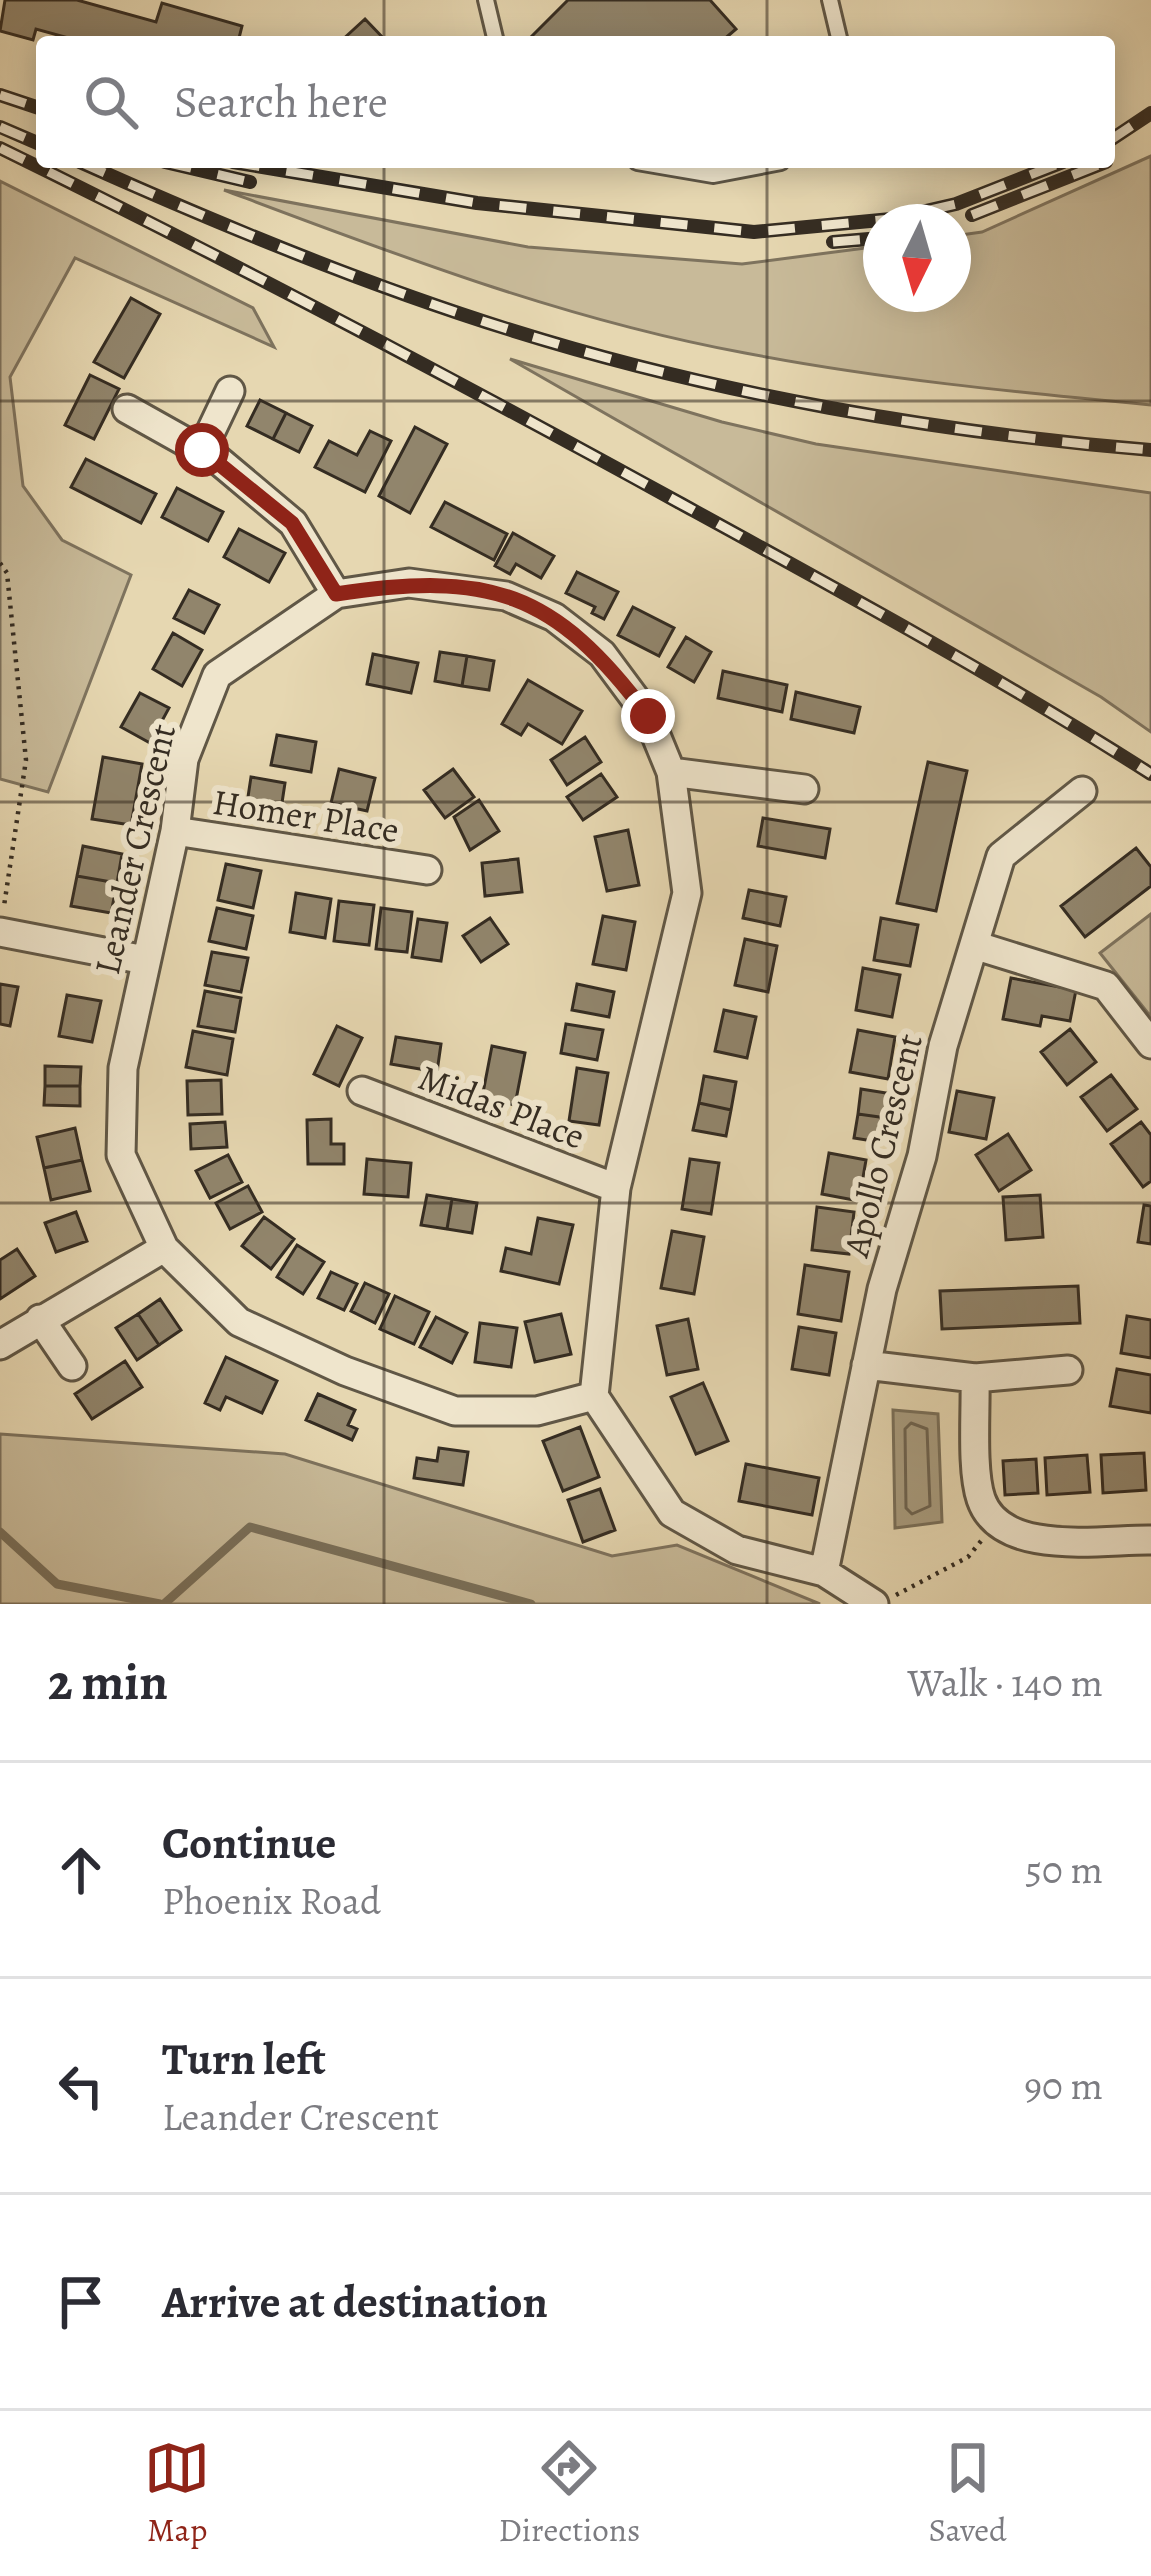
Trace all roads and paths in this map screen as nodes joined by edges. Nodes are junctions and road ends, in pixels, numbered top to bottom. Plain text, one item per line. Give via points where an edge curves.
1 (486, 0) edge
2 (830, 0) edge
3 (495, 36) edge
4 (839, 36) edge
5 (672, 168) edge
6 (750, 168) edge
7 (230, 391) dead end
8 (127, 409) dead end
9 (202, 450) junction
10 (0, 563) edge
11 (336, 594) junction
12 (671, 772) junction
13 (804, 790) dead end
14 (1082, 791) dead end
15 (175, 831) junction
16 (427, 870) dead end
17 (0, 932) edge
18 (974, 945) junction
19 (145, 960) junction
20 (1151, 1044) edge
21 (362, 1091) dead end
22 (616, 1188) junction
23 (164, 1247) junction
24 (40, 1319) junction
25 (0, 1345) edge
26 (866, 1365) junction
27 (72, 1366) dead end
28 (1068, 1370) dead end
29 (975, 1378) junction
30 (594, 1396) junction
31 (996, 1523) junction
32 (1151, 1540) edge
33 (824, 1572) junction
34 (877, 1604) edge

1 - 3 lane
2 - 4 lane
5 - 6 lane via 713,175
7 - 9 street
8 - 9 street
9 - 11 street via 292,523
10 - 17 path via 26,760
11 - 12 street, Leander Crescent via 409,583 462,586 554,617 602,655 648,716
11 - 15 street, Leander Crescent via 217,675 184,759
12 - 13 street
12 - 22 street, Leander Crescent via 687,893
14 - 18 street, Apollo Crescent via 1001,856
15 - 16 street, Homer Place
15 - 19 street, Leander Crescent
17 - 19 street
18 - 20 street via 1106,986
18 - 26 street, Apollo Crescent
19 - 23 street, Leander Crescent via 123,1068 121,1155
21 - 22 street, Midas Place
22 - 30 street, Leander Crescent
23 - 24 street
23 - 30 street, Leander Crescent via 239,1322 455,1411 537,1411
24 - 25 street
24 - 27 street
26 - 29 street
26 - 33 street, Apollo Crescent
28 - 29 street
29 - 31 street via 980,1498
30 - 33 street via 672,1513 737,1550
31 - 32 street via 1038,1539
31 - 34 path via 968,1557
33 - 34 street

